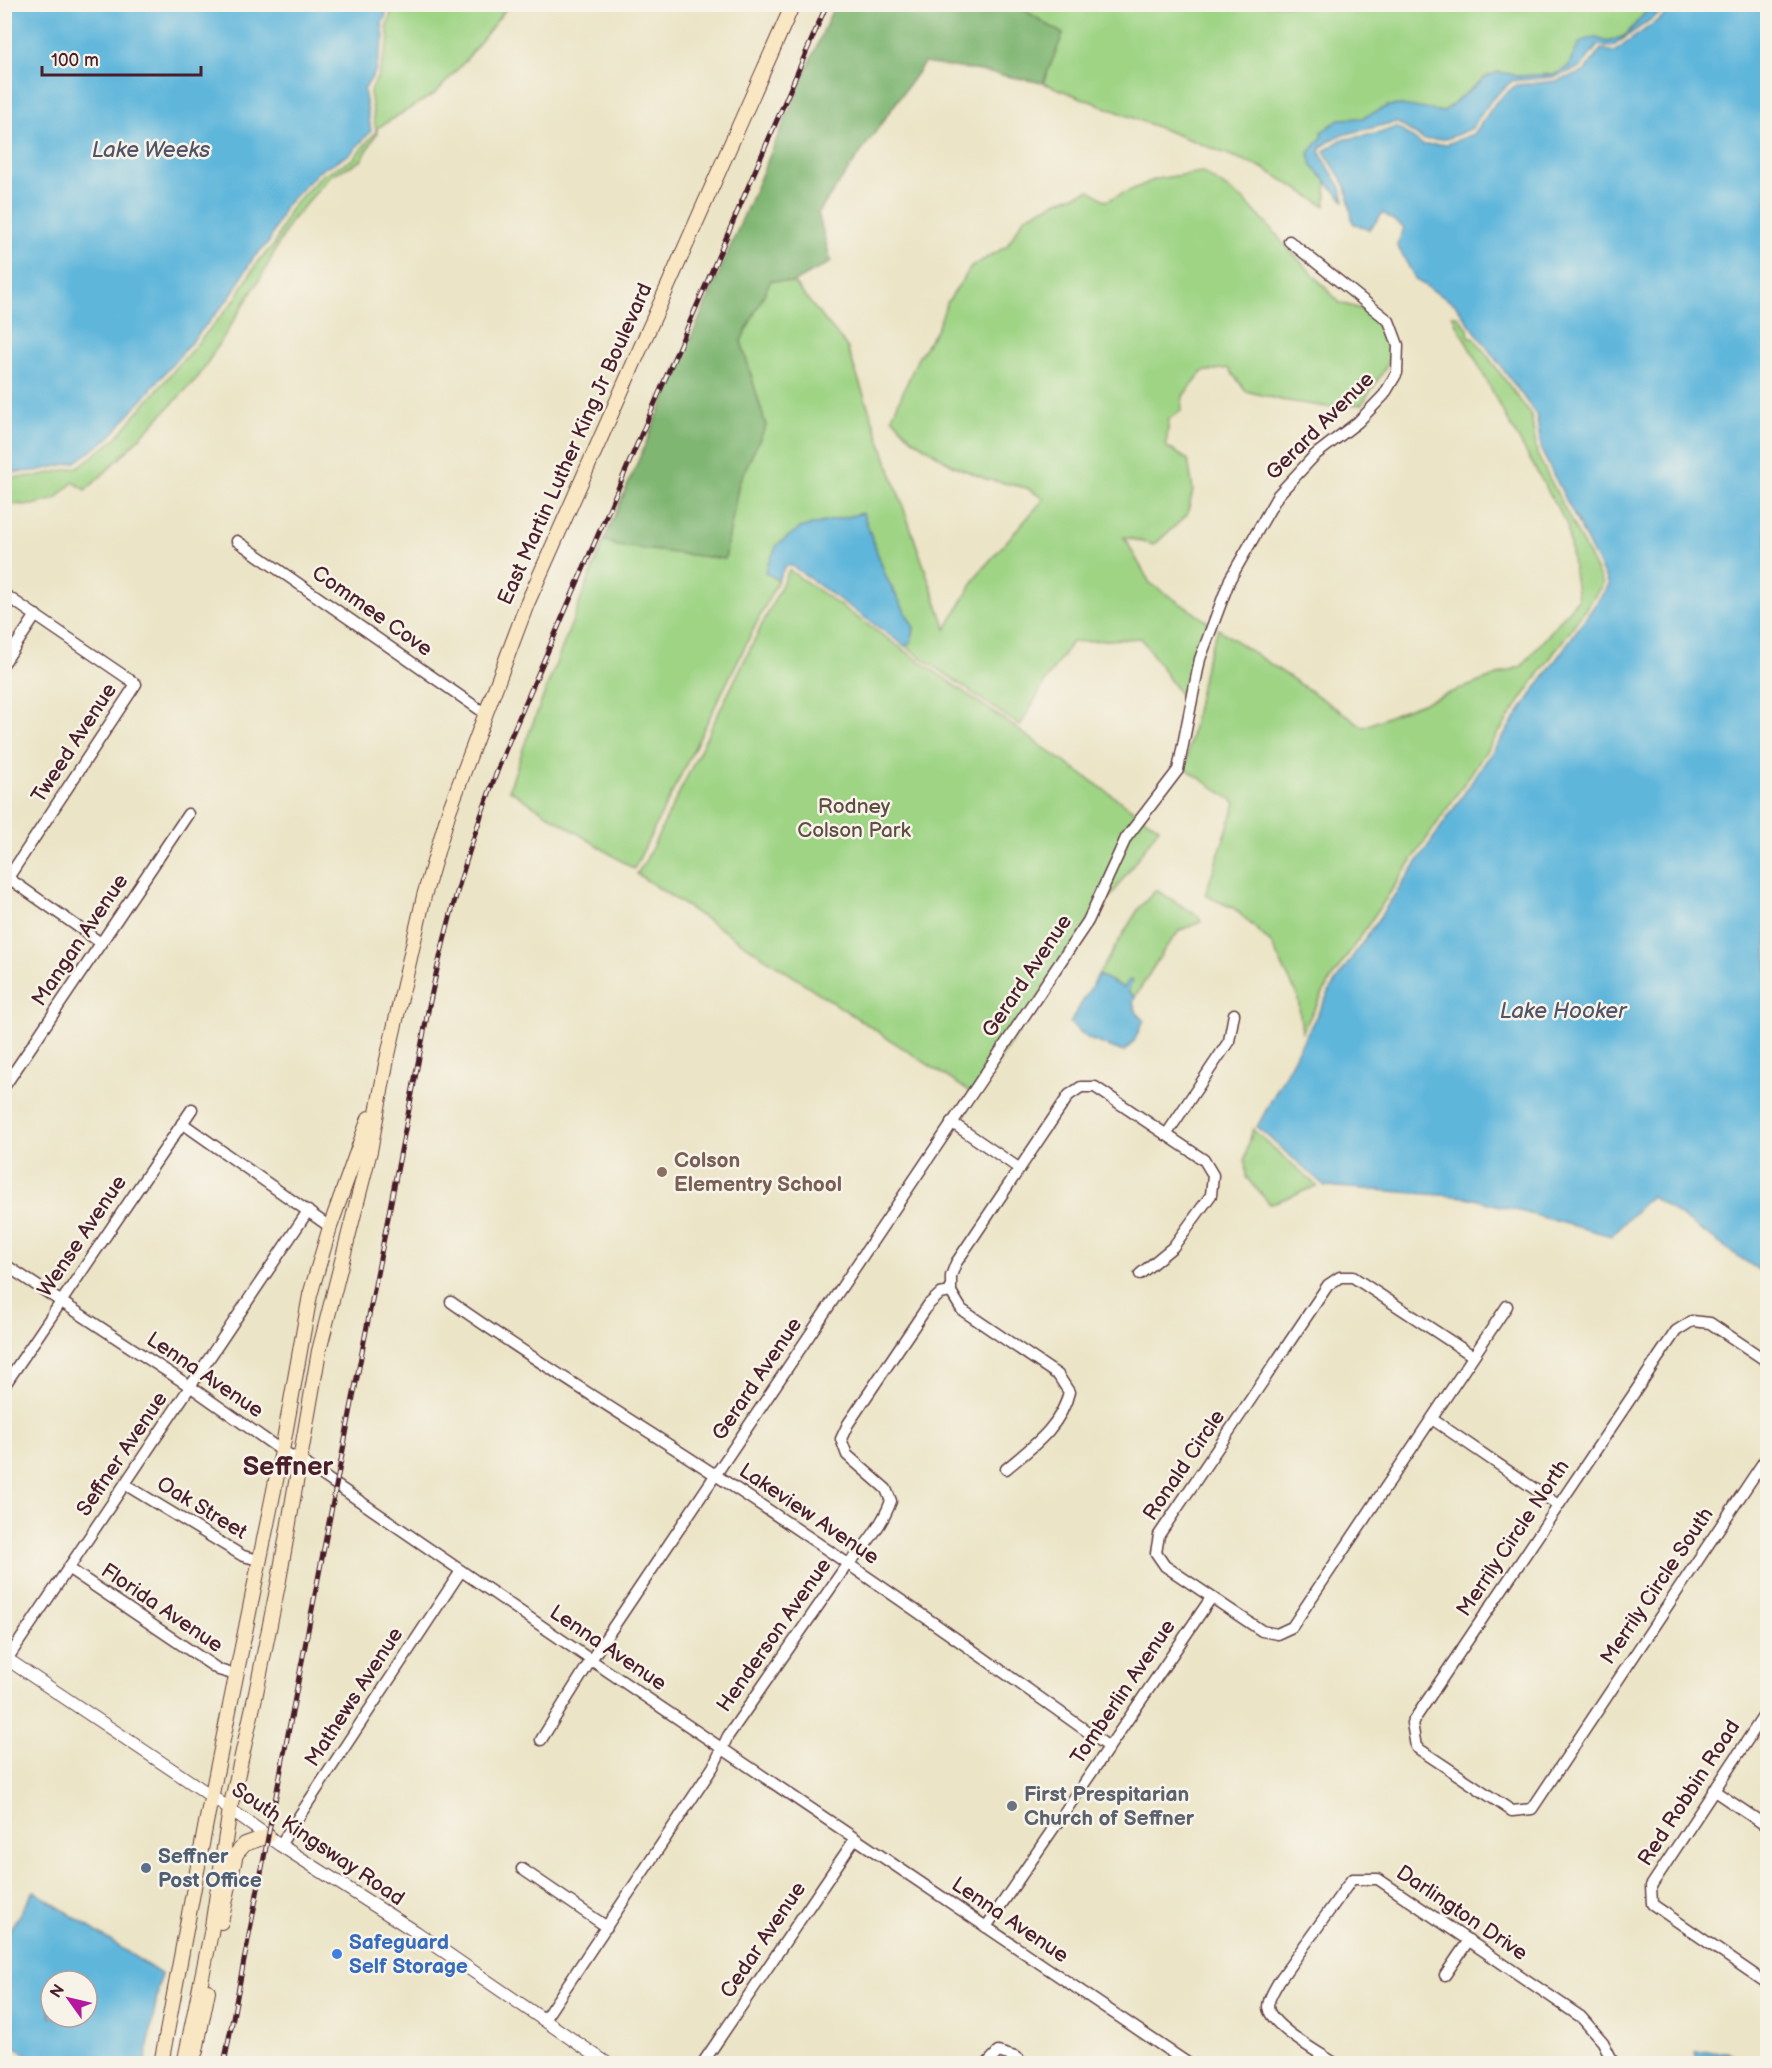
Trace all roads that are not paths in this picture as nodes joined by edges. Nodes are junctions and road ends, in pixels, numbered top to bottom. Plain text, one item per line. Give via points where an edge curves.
1 (793, 4) edge
2 (1289, 241) dead end
3 (237, 540) dead end
4 (4, 594) edge
5 (36, 615) junction
6 (4, 663) edge
7 (486, 714) junction
8 (188, 814) dead end
9 (6, 879) edge
10 (101, 944) junction
11 (1234, 1014) dead end
12 (386, 1064) junction
13 (4, 1087) edge
14 (192, 1109) dead end
15 (951, 1122) junction
16 (182, 1123) junction
17 (1166, 1135) junction
18 (1020, 1169) junction
19 (308, 1210) junction
20 (330, 1227) junction
21 (4, 1264) edge
22 (1140, 1274) dead end
23 (951, 1292) junction
24 (60, 1302) junction
25 (451, 1302) dead end
26 (1507, 1306) dead end
27 (1473, 1356) junction
28 (1767, 1362) edge
29 (4, 1386) edge
30 (191, 1387) junction
31 (1432, 1419) junction
32 (282, 1451) junction
33 (1767, 1455) edge
34 (300, 1460) junction
35 (1006, 1469) dead end
36 (716, 1476) junction
37 (126, 1485) junction
38 (1558, 1506) junction
39 (259, 1560) junction
40 (848, 1563) junction
41 (68, 1568) junction
42 (461, 1572) junction
43 (1211, 1598) junction
44 (5, 1660) edge
45 (591, 1660) junction
46 (236, 1675) junction
47 (1767, 1709) edge
48 (541, 1740) dead end
49 (1109, 1747) junction
50 (721, 1748) junction
51 (1455, 1774) joint
52 (1713, 1790) junction
53 (212, 1797) junction
54 (230, 1809) junction
55 (1767, 1827) edge
56 (268, 1836) junction
57 (855, 1839) junction
58 (280, 1845) junction
59 (522, 1869) dead end
60 (607, 1927) junction
61 (986, 1928) junction
62 (1469, 1940) junction
63 (1446, 1976) dead end
64 (1767, 1984) edge
65 (544, 2020) junction
66 (161, 2064) edge
67 (184, 2064) edge
68 (189, 2064) edge
69 (609, 2064) edge
70 (702, 2064) edge
71 (987, 2064) edge
72 (1024, 2064) edge
73 (1189, 2064) edge
74 (1336, 2064) edge
75 (1614, 2064) edge

1 - 7 main road, East Martin Luther King Jr Boulevard via 527,604
2 - 15 street, Gerard Avenue via 1389,321 1398,345 1397,373 1384,395 1358,422 1315,456 1278,495 1230,579 1200,659 1178,770 1126,838 1089,921
3 - 7 street, Commee Cove
4 - 5 street
5 - 6 street
5 - 9 street, Tweed Avenue via 136,684
7 - 12 main road, East Martin Luther King Jr Boulevard via 449,811 421,910
8 - 10 street, Mangan Avenue
9 - 10 street
10 - 13 street, Mangan Avenue
11 - 17 street via 1229,1041
12 - 20 main road
12 - 34 main road via 370,1151 320,1351
14 - 16 street, Wense Avenue
15 - 18 street
15 - 36 street, Gerard Avenue
16 - 19 street
16 - 24 street, Wense Avenue
17 - 18 street via 1095,1087 1081,1087 1069,1095
17 - 22 street via 1204,1160 1213,1175 1211,1195 1173,1247
18 - 23 street via 956,1263
19 - 20 street
19 - 30 street, Seffner Avenue
20 - 32 main road via 310,1294
21 - 24 street, Lenna Avenue
23 - 35 street via 962,1310 1058,1375 1069,1392 1065,1409 1043,1438
23 - 40 street, Henderson Avenue via 940,1294 928,1304 841,1439 847,1455 886,1489 891,1501 857,1556
24 - 29 street, Wense Avenue
24 - 30 street, Lenna Avenue
25 - 36 street, Lakeview Avenue
26 - 27 street, Ronald Circle
27 - 31 street, Ronald Circle
27 - 43 street, Ronald Circle via 1353,1277 1340,1277 1328,1285 1159,1535 1156,1553 1165,1566
28 - 38 street, Merrily Circle North via 1710,1323 1692,1321 1676,1331
30 - 32 street, Lenna Avenue
30 - 37 street, Seffner Avenue
31 - 38 street
31 - 43 street, Ronald Circle via 1293,1627 1277,1634 1262,1631
32 - 34 street, Lenna Avenue
32 - 39 main road
33 - 51 street, Merrily Circle South via 1532,1809 1512,1810
34 - 42 street, Lenna Avenue
34 - 54 main road
36 - 40 street, Lakeview Avenue
36 - 45 street, Gerard Avenue
37 - 39 street, Oak Street via 243,1556
37 - 41 street, Seffner Avenue
38 - 51 street, Merrily Circle North via 1412,1723 1416,1747
39 - 46 main road
40 - 49 street, Lakeview Avenue
40 - 50 street, Henderson Avenue
41 - 44 street, Seffner Avenue
41 - 46 street, Florida Avenue via 219,1670
42 - 45 street, Lenna Avenue
42 - 58 street, Mathews Avenue
43 - 49 street, Tomberlin Avenue
44 - 53 street, South Kingsway Road
45 - 48 street, Gerard Avenue
45 - 50 street, Lenna Avenue
46 - 53 main road
47 - 52 street, Red Robbin Road
49 - 61 street, Tomberlin Avenue
50 - 57 street, Lenna Avenue
50 - 60 street, Henderson Avenue via 713,1767
52 - 55 street
52 - 64 street, Red Robbin Road via 1651,1886 1652,1904
53 - 54 street, South Kingsway Road
53 - 66 main road
54 - 56 street, South Kingsway Road
54 - 67 main road via 211,1933
56 - 58 street, South Kingsway Road
56 - 68 main road via 245,1844 233,1861 196,2051
57 - 61 street, Lenna Avenue
57 - 70 street, Cedar Avenue
58 - 65 street, South Kingsway Road
59 - 60 street
60 - 65 street, Henderson Avenue
61 - 73 street, Lenna Avenue
62 - 63 street
62 - 74 street, Darlington Drive via 1378,1879 1352,1879 1279,1981 1268,2006 1280,2025
62 - 75 street, Darlington Drive via 1581,2017 1603,2042
65 - 69 street, South Kingsway Road
71 - 72 street via 998,2052

